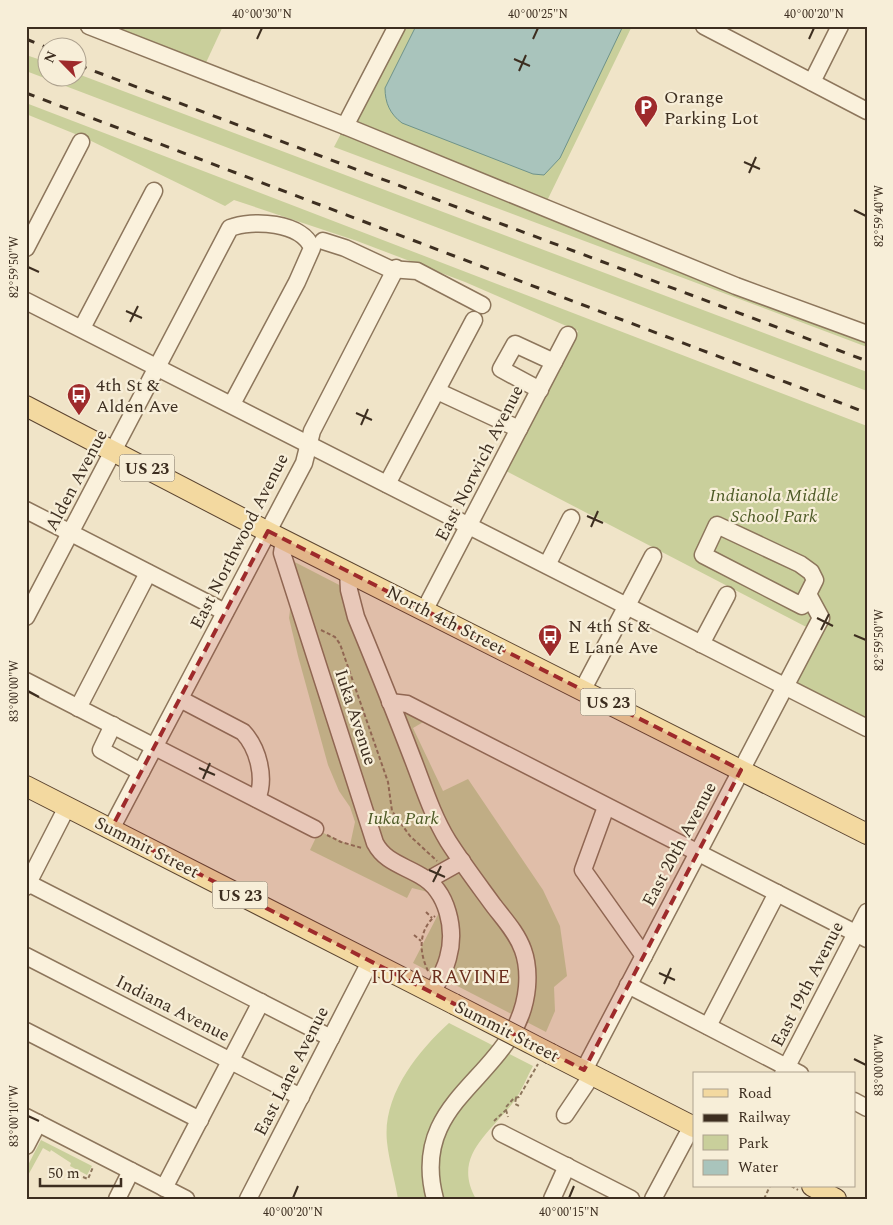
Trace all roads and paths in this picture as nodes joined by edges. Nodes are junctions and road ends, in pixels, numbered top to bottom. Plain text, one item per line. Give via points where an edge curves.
1 (89, 26) edge
2 (396, 26) edge
3 (704, 26) edge
4 (840, 26) edge
5 (812, 82) junction
6 (867, 111) edge
7 (345, 126) junction
8 (81, 142) dead end
9 (154, 191) dead end
10 (323, 241) dead end
11 (26, 248) edge
12 (396, 268) junction
13 (26, 300) edge
14 (482, 305) dead end
15 (474, 320) dead end
16 (82, 328) junction
17 (867, 334) edge
18 (568, 335) dead end
19 (554, 362) junction
20 (158, 366) junction
21 (540, 390) junction
22 (437, 391) junction
23 (232, 404) junction
24 (26, 406) edge
25 (519, 429) junction
26 (308, 444) junction
27 (114, 450) junction
28 (387, 484) junction
29 (26, 510) edge
30 (572, 518) dead end
31 (468, 527) junction
32 (70, 533) junction
33 (276, 535) junction
34 (653, 556) dead end
35 (547, 565) junction
36 (348, 571) junction
37 (148, 573) junction
38 (808, 594) junction
39 (727, 595) dead end
40 (626, 607) junction
41 (426, 609) junction
42 (225, 612) junction
43 (26, 617) edge
44 (306, 630) junction
45 (701, 644) junction
46 (26, 681) edge
47 (786, 686) junction
48 (583, 690) junction
49 (180, 699) junction
50 (390, 702) junction
51 (78, 708) junction
52 (113, 725) junction
53 (867, 728) edge
54 (154, 747) junction
55 (741, 770) junction
56 (142, 772) junction
57 (26, 786) edge
58 (257, 799) junction
59 (67, 807) junction
60 (606, 807) junction
61 (112, 829) junction
62 (315, 829) joint
63 (867, 834) edge
64 (379, 851) junction
65 (698, 852) junction
66 (462, 861) junction
67 (444, 871) junction
68 (428, 880) junction
69 (27, 884) edge
70 (777, 893) junction
71 (446, 908) junction
72 (426, 912) dead end
73 (867, 912) edge
74 (432, 918) junction
75 (414, 935) dead end
76 (861, 937) edge
77 (421, 942) junction
78 (26, 956) edge
79 (644, 956) junction
80 (370, 962) junction
81 (428, 971) dead end
82 (628, 985) junction
83 (432, 993) junction
84 (261, 1002) junction
85 (708, 1026) junction
86 (26, 1031) edge
87 (331, 1038) junction
88 (545, 1059) junction
89 (230, 1060) junction
90 (790, 1071) edge
91 (588, 1073) junction
92 (301, 1096) junction
93 (516, 1098) junction
94 (520, 1106) dead end
95 (506, 1110) junction
96 (565, 1115) dead end
97 (508, 1117) dead end
98 (32, 1120) edge
99 (200, 1120) junction
100 (693, 1126) edge
101 (501, 1133) joint
102 (26, 1146) edge
103 (95, 1164) dead end
104 (567, 1166) junction
105 (131, 1171) junction
106 (83, 1176) dead end
107 (164, 1188) junction
108 (816, 1188) edge
109 (117, 1199) edge
110 (186, 1199) edge
111 (248, 1199) edge
112 (435, 1199) edge
113 (552, 1199) edge
114 (631, 1199) edge
115 (653, 1199) edge
116 (836, 1199) edge

1 - 7 street
2 - 7 street
3 - 5 street
4 - 5 street
5 - 6 street
7 - 17 street via 736,286
8 - 11 street
9 - 16 street
10 - 12 street
12 - 14 street via 417,271
12 - 26 street, East Northwood Avenue
13 - 16 street
15 - 22 street
16 - 20 street
18 - 19 street, East Norwich Avenue
19 - 21 street, East Norwich Avenue
19 - 21 street via 515,344 501,369
20 - 23 street
20 - 23 street, Alden Avenue via 230,228 243,223 270,224 295,232 308,240 312,248
20 - 27 street, Alden Avenue
21 - 25 street, East Norwich Avenue
22 - 25 street
22 - 28 street
23 - 26 street
24 - 27 main road, North 4th Street / US 23
25 - 31 street, East Norwich Avenue
26 - 28 street
26 - 33 street, East Northwood Avenue via 304,463
27 - 32 street, Alden Avenue
27 - 33 main road, North 4th Street / US 23
28 - 31 street
29 - 32 street
30 - 35 street
31 - 35 street
31 - 41 street, East Norwich Avenue
32 - 37 street
32 - 43 street, Alden Avenue
33 - 36 main road, North 4th Street / US 23
33 - 42 street, East Northwood Avenue
33 - 44 street, Iuka Avenue
34 - 40 street
35 - 40 street
36 - 41 main road, North 4th Street / US 23
36 - 50 street, Iuka Avenue via 352,604
37 - 42 street
37 - 51 street
38 - 38 street via 815,580 811,572 717,525 703,555 802,606
38 - 47 street, East 20th Avenue via 821,618
39 - 45 street
40 - 45 street
40 - 48 street
41 - 48 main road, North 4th Street / US 23
42 - 49 street, East Northwood Avenue
44 - 64 street, Iuka Avenue
44 - 67 path via 326,632 340,644 388,782 392,810 410,836 433,855
45 - 47 street
46 - 51 street
47 - 53 street
47 - 55 street, East 20th Avenue
48 - 55 main road, North 4th Street / US 23
49 - 54 street, East Northwood Avenue
49 - 58 street via 249,738 260,770 261,788
50 - 60 street via 407,704
50 - 66 street, Iuka Avenue via 439,823
51 - 52 street
52 - 54 street
52 - 56 street via 101,750
54 - 56 street, East Northwood Avenue
54 - 58 street
55 - 63 main road, North 4th Street / US 23
55 - 65 street, East 20th Avenue
56 - 61 street, East Northwood Avenue
57 - 59 main road, Summit Street / US 23
58 - 62 street
59 - 61 main road, Summit Street / US 23
59 - 69 street
60 - 65 street
60 - 79 street via 583,870
61 - 80 main road, Summit Street / US 23
62 - 64 path via 340,842
64 - 68 street
65 - 70 street
65 - 79 street, East 20th Avenue
66 - 67 street
66 - 112 street, Iuka Avenue via 518,939 526,960 527,987 522,1008 505,1044 488,1067 456,1099 436,1133 430,1173
67 - 68 street
68 - 71 street
69 - 84 street
70 - 76 street
70 - 85 street
71 - 74 path
71 - 83 street via 450,948
72 - 74 path
73 - 76 street, East 19th Avenue
74 - 77 path
75 - 77 path
76 - 90 street, East 19th Avenue
77 - 81 path
78 - 89 street, Indiana Avenue
79 - 82 street, East 20th Avenue
80 - 83 main road, Summit Street / US 23
80 - 87 street, East Lane Avenue
82 - 85 street
82 - 91 street, East 20th Avenue
83 - 88 main road, Summit Street / US 23, bridge
84 - 87 street
84 - 89 street
85 - 90 street
86 - 99 street
87 - 92 street, East Lane Avenue
88 - 91 main road, Summit Street / US 23
88 - 93 path
89 - 92 street, Indiana Avenue
89 - 99 street
91 - 96 street, East 20th Avenue
91 - 100 main road, Summit Street / US 23
92 - 111 street, East Lane Avenue
93 - 94 path via 515,1104
93 - 95 path
95 - 97 path
95 - 101 path via 493,1122
98 - 102 street
98 - 105 street
99 - 107 street
100 - 115 street
101 - 104 street
103 - 106 path via 89,1179
104 - 113 street
104 - 114 street
105 - 107 street
105 - 109 street
107 - 110 street
108 - 116 main road

